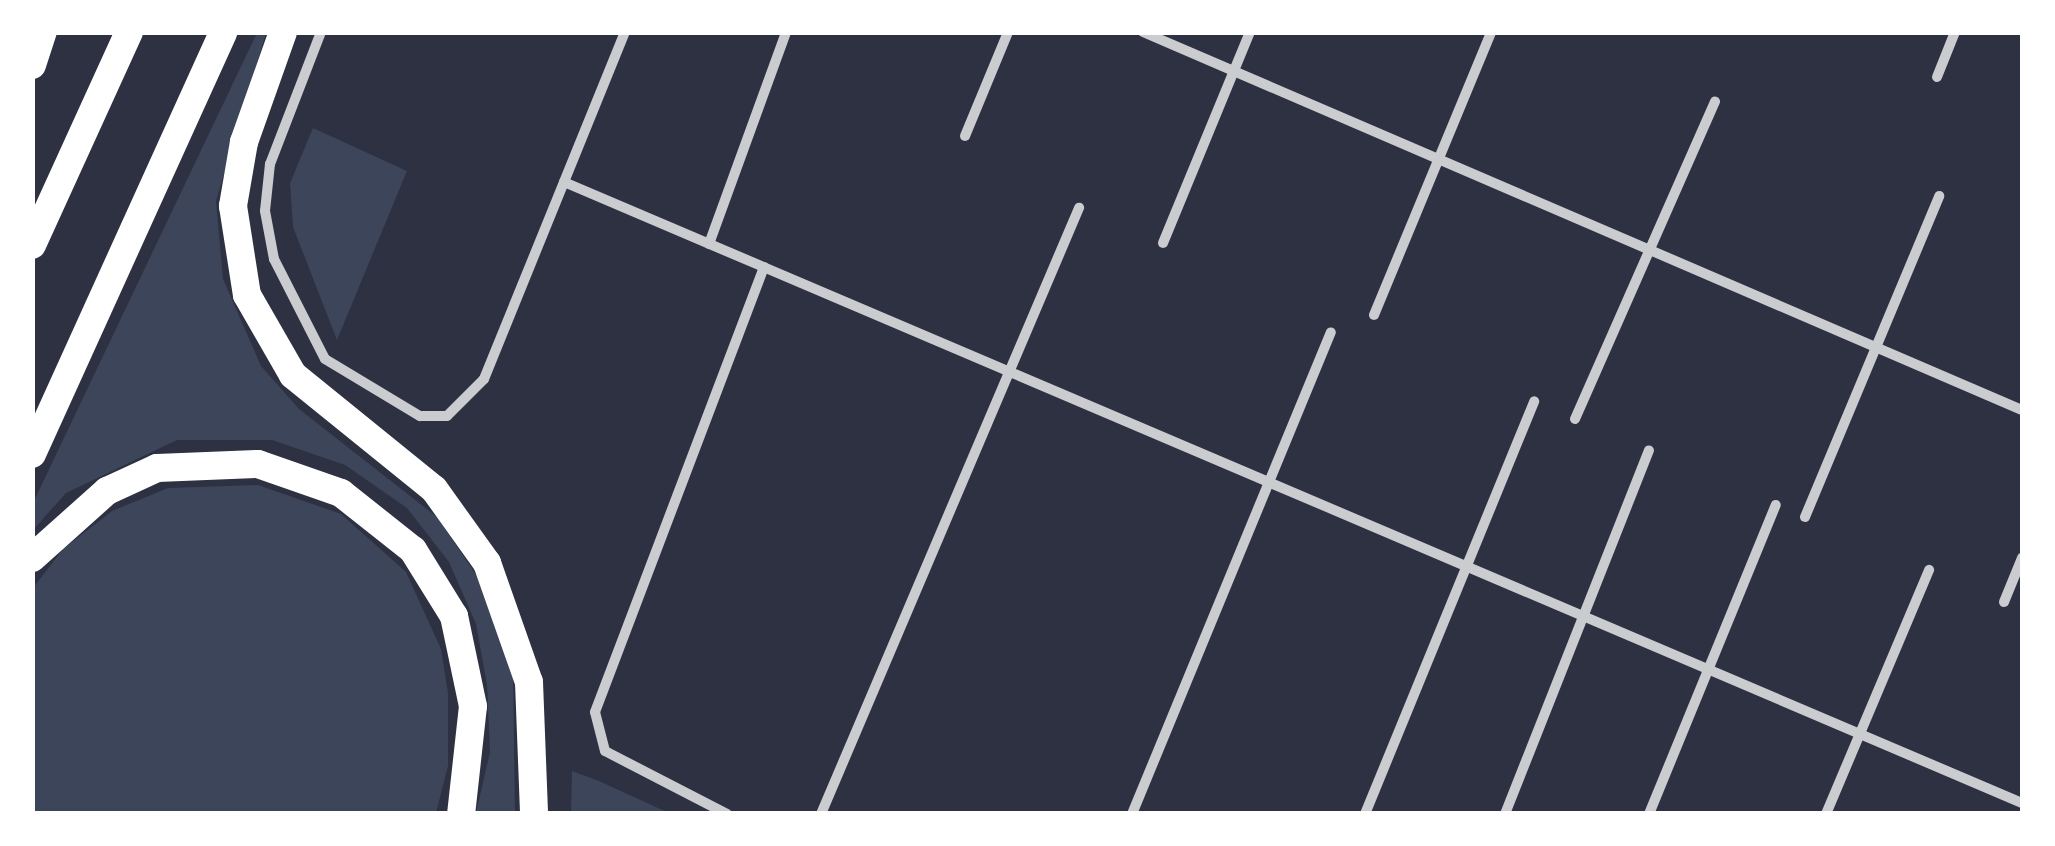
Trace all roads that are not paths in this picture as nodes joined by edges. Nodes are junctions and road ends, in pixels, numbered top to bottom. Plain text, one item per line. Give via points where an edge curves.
1 (43, 32) edge
2 (128, 32) edge
3 (223, 32) edge
4 (283, 32) edge
5 (321, 32) edge
6 (625, 32) edge
7 (786, 32) edge
8 (1008, 32) edge
9 (1143, 32) edge
10 (1250, 32) edge
11 (1491, 32) edge
12 (1955, 32) edge
13 (32, 65) edge
14 (1234, 72) junction
15 (1938, 78) dead end
16 (1716, 100) dead end
17 (965, 136) dead end
18 (1438, 159) junction
19 (564, 182) junction
20 (1939, 196) dead end
21 (1079, 208) dead end
22 (1163, 243) dead end
23 (709, 244) junction
24 (32, 245) edge
25 (1650, 250) junction
26 (764, 267) junction
27 (1374, 316) dead end
28 (1330, 332) dead end
29 (1880, 348) junction
30 (1009, 372) junction
31 (1534, 402) dead end
32 (2022, 410) edge
33 (1575, 419) dead end
34 (1649, 451) dead end
35 (32, 454) edge
36 (1270, 483) junction
37 (1776, 505) dead end
38 (1805, 517) dead end
39 (32, 558) edge
40 (2022, 558) edge
41 (1464, 565) junction
42 (1928, 570) dead end
43 (2004, 602) dead end
44 (1580, 615) junction
45 (1711, 671) junction
46 (1858, 734) junction
47 (2022, 803) edge
48 (460, 814) edge
49 (534, 814) edge
50 (728, 814) edge
51 (821, 814) edge
52 (1132, 814) edge
53 (1365, 814) edge
54 (1504, 814) edge
55 (1649, 814) edge
56 (1826, 814) edge

1 - 13 highway
2 - 24 highway
3 - 35 highway
4 - 49 highway via 233,206 247,295 293,375 434,489 487,563 528,682
5 - 19 street via 270,164 265,211 304,332 338,368 420,416 447,416 467,400 494,356
6 - 19 street
7 - 23 street
8 - 17 street
9 - 14 street
10 - 14 street
11 - 18 street
12 - 15 street
14 - 18 street
14 - 22 street
16 - 25 street
18 - 25 street
18 - 27 street
19 - 23 street
20 - 29 street
21 - 30 street
23 - 26 street
25 - 29 street
25 - 33 street
26 - 30 street
26 - 50 street via 594,725 606,751 629,768
28 - 36 street
29 - 32 street
29 - 38 street
30 - 36 street
30 - 51 street
31 - 41 street
34 - 44 street
36 - 41 street
36 - 52 street
37 - 45 street
39 - 48 highway via 107,491 157,468 258,464 341,492 413,550 454,616 472,706
40 - 43 street
41 - 44 street
41 - 53 street
42 - 46 street
44 - 45 street
44 - 54 street
45 - 46 street
45 - 55 street
46 - 47 street
46 - 56 street

